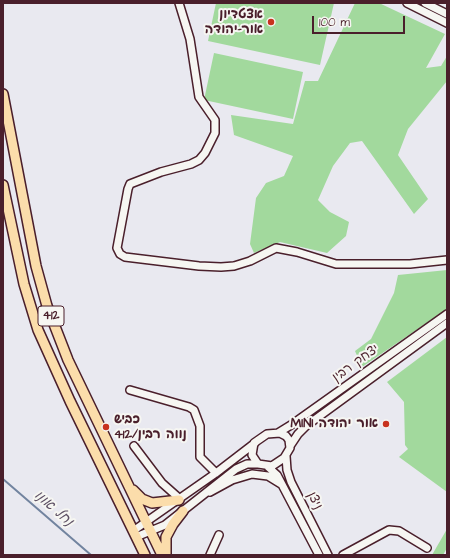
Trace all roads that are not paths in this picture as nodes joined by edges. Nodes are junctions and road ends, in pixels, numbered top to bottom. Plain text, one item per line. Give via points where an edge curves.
1 (179, 3) edge
2 (407, 3) edge
3 (425, 3) edge
4 (447, 14) edge
5 (447, 23) edge
6 (3, 94) edge
7 (3, 185) edge
8 (447, 260) edge
9 (447, 314) edge
10 (447, 323) edge
11 (130, 390) dead end
12 (278, 433) junction
13 (255, 442) junction
14 (134, 446) dead end
15 (290, 446) junction
16 (286, 456) junction
17 (258, 464) junction
18 (267, 466) junction
19 (216, 473) junction
20 (127, 485) junction
21 (283, 486) junction
22 (179, 499) junction
23 (195, 500) junction
24 (183, 511) junction
25 (146, 522) junction
26 (151, 532) junction
27 (134, 534) junction
28 (219, 535) dead end
29 (427, 548) dead end
30 (144, 555) edge
31 (162, 555) edge
32 (166, 555) edge
33 (210, 555) edge
34 (319, 555) edge
35 (328, 555) edge
36 (344, 555) edge

1 - 8 street via 190,39 199,97 215,120 215,133 199,160 130,184 117,248 120,254 125,257 220,267 250,261 276,248 336,264 410,264
2 - 5 street
3 - 4 street
6 - 20 main road, 412 via 36,266 45,300 68,360
7 - 27 main road, 412 via 24,284 38,330
9 - 12 street, יצחק רבין
10 - 15 street, יצחק רבין via 306,426
11 - 19 street via 194,410 200,426 200,457
12 - 13 street via 267,434
12 - 15 street via 286,436
13 - 17 street via 252,446 252,455
13 - 19 street
14 - 22 street via 162,483
15 - 16 street
16 - 18 street via 277,464
16 - 35 street, ניצן via 291,482
17 - 18 street
17 - 23 street via 239,467
18 - 21 street, ניצן via 274,471
19 - 22 street
20 - 22 main road via 142,499 152,503
20 - 25 main road, 412
21 - 23 street via 268,476 247,475
21 - 34 street, ניצן
22 - 25 street
23 - 24 street
24 - 26 street
24 - 32 main road via 166,537
25 - 26 main road, 412
25 - 27 street
26 - 27 street
26 - 31 main road, 412
27 - 30 main road, 412
28 - 33 street
29 - 36 street via 399,531 388,530

